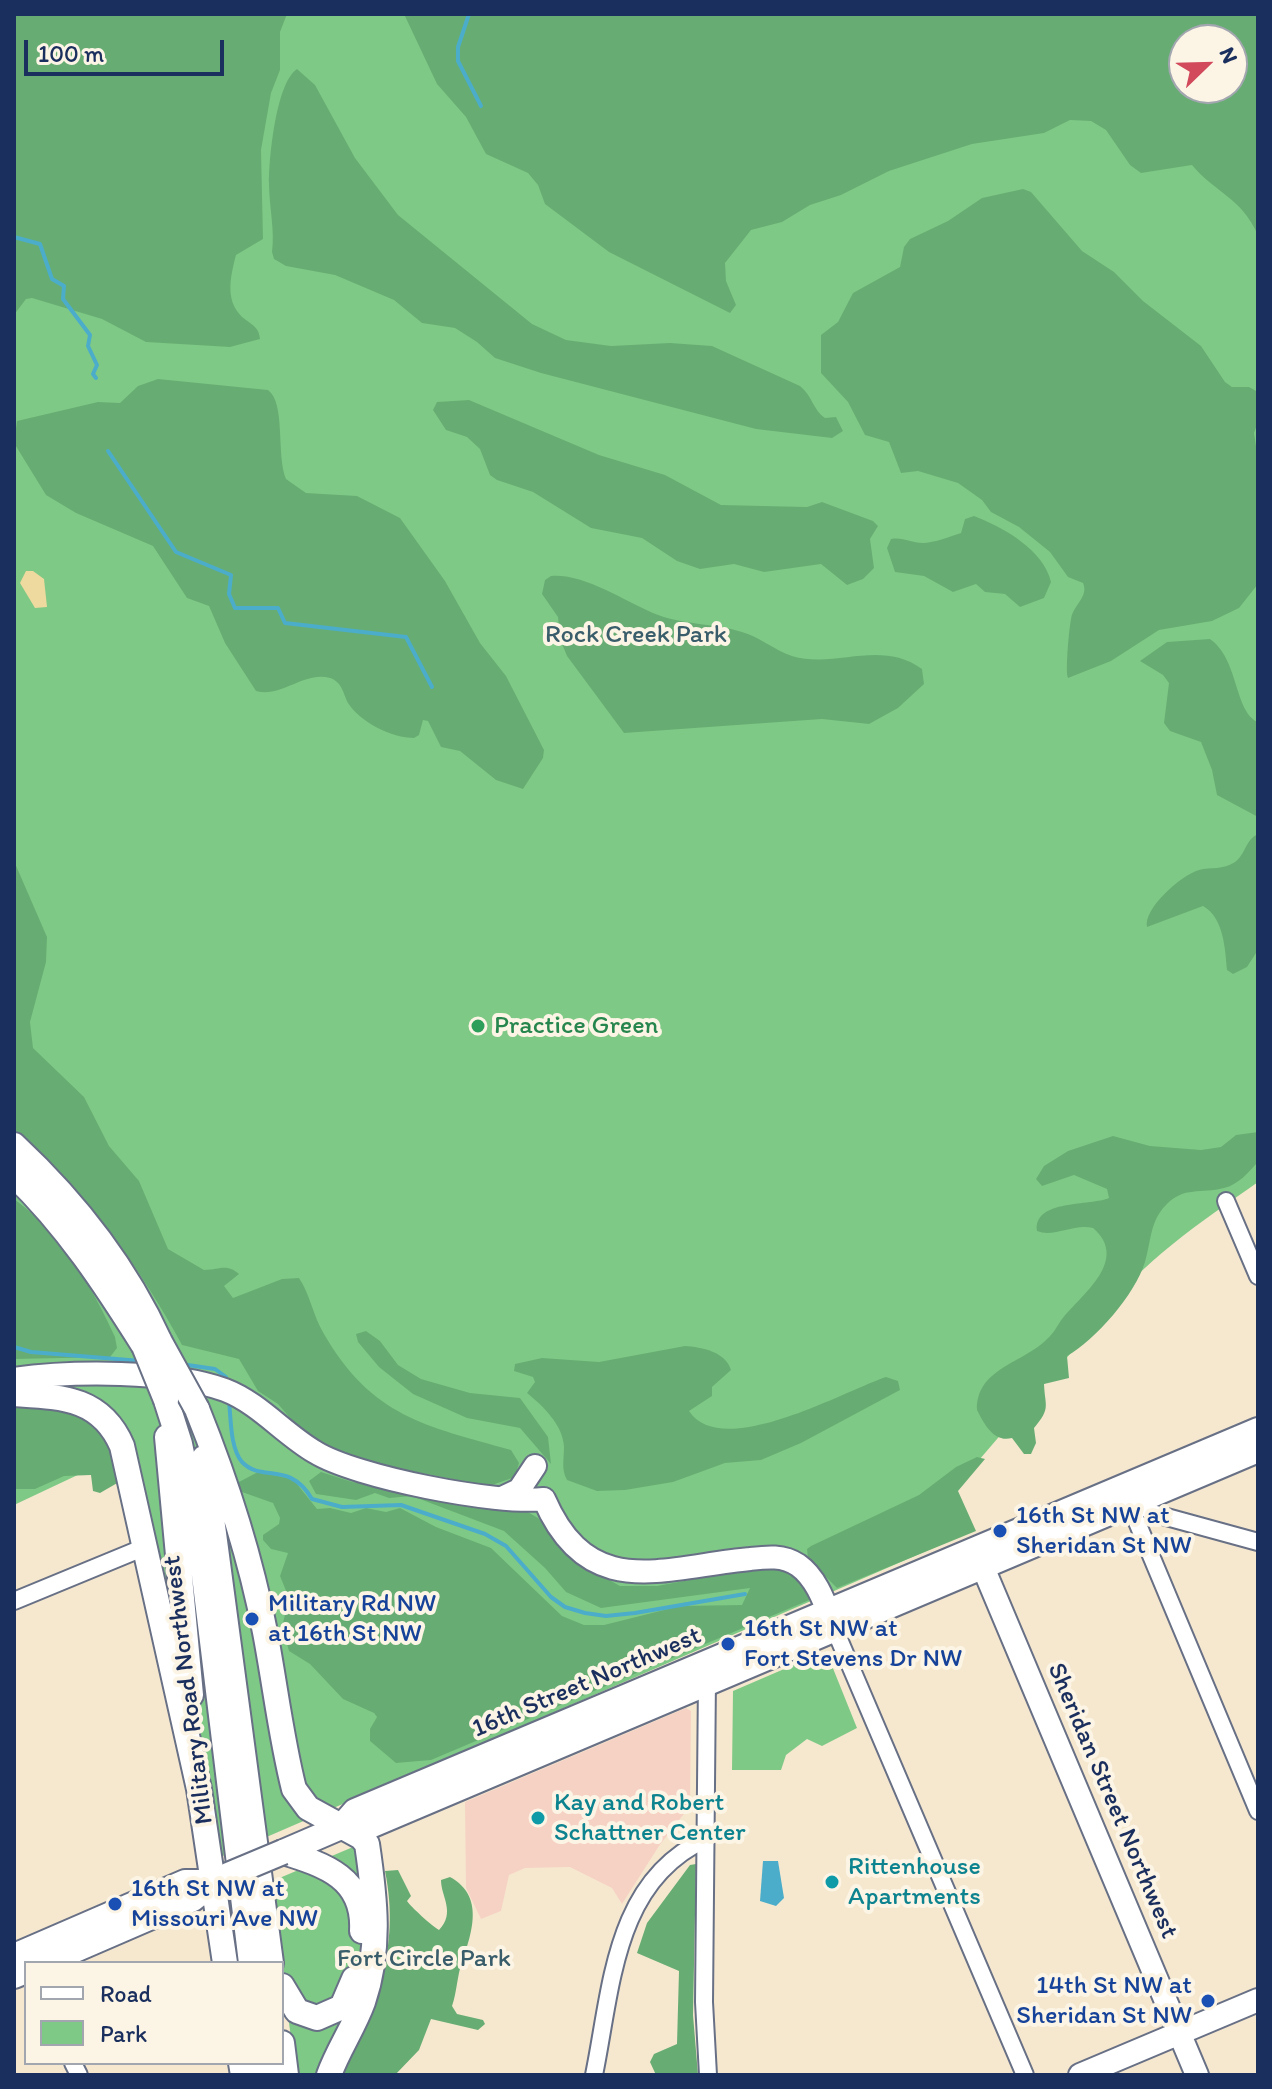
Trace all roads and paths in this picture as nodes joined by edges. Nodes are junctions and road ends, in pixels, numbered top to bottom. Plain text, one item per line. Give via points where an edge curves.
1 (14, 1145) edge
2 (14, 1175) edge
3 (1226, 1201) dead end
4 (1258, 1276) edge
5 (152, 1344) junction
6 (14, 1379) edge
7 (14, 1394) edge
8 (183, 1406) junction
9 (1258, 1430) edge
10 (1258, 1450) edge
11 (535, 1466) dead end
12 (1134, 1493) junction
13 (502, 1498) junction
14 (1258, 1542) edge
15 (145, 1547) junction
16 (979, 1558) junction
17 (14, 1601) edge
18 (831, 1621) junction
19 (705, 1673) junction
20 (199, 1789) junction
21 (1258, 1811) edge
22 (341, 1827) junction
23 (706, 1839) junction
24 (283, 1852) junction
25 (220, 1878) junction
26 (266, 1959) edge
27 (28, 1961) edge
28 (225, 1961) edge
29 (284, 1990) edge
30 (1258, 2000) edge
31 (1180, 2033) junction
32 (329, 2075) edge
33 (594, 2075) edge
34 (708, 2075) edge
35 (1025, 2075) edge
36 (1080, 2075) edge
37 (1197, 2075) edge

1 - 5 main road via 57,1187 106,1249 148,1317
2 - 5 main road via 69,1234
3 - 4 street
5 - 8 main road, bridge
6 - 13 street via 108,1374 216,1387 349,1469
7 - 15 main road via 69,1398 89,1405 105,1419 124,1453
8 - 20 main road via 168,1472
8 - 22 main road via 227,1486 265,1631 294,1789 304,1805
8 - 26 main road, Military Road Northwest via 180,1444
9 - 12 main road, 16th Street Northwest
10 - 12 main road, 16th Street Northwest
11 - 13 street via 519,1490
12 - 14 street via 1152,1513
12 - 16 main road, 16th Street Northwest
12 - 21 street via 1134,1515
13 - 18 street via 544,1499 558,1528 578,1549 626,1572 658,1574 741,1560 787,1560 809,1575
15 - 17 street
15 - 20 main road
16 - 18 main road, 16th Street Northwest
16 - 31 street, Sheridan Street Northwest
18 - 19 main road, 16th Street Northwest
18 - 35 street
19 - 22 main road, 16th Street Northwest via 355,1811
19 - 23 street
20 - 25 main road
22 - 24 main road, 16th Street Northwest
22 - 32 main road via 367,1844 376,1906 375,1949 362,2003
23 - 33 street via 673,1856 624,1926
23 - 34 street
24 - 25 main road, 16th Street Northwest, bridge
24 - 29 main road via 337,1872 354,1892 362,1918 356,1971 342,2007 326,2017 303,2015
25 - 27 main road, 16th Street Northwest via 185,1882
25 - 28 main road
30 - 31 street
31 - 36 street
31 - 37 street, Sheridan Street Northwest

